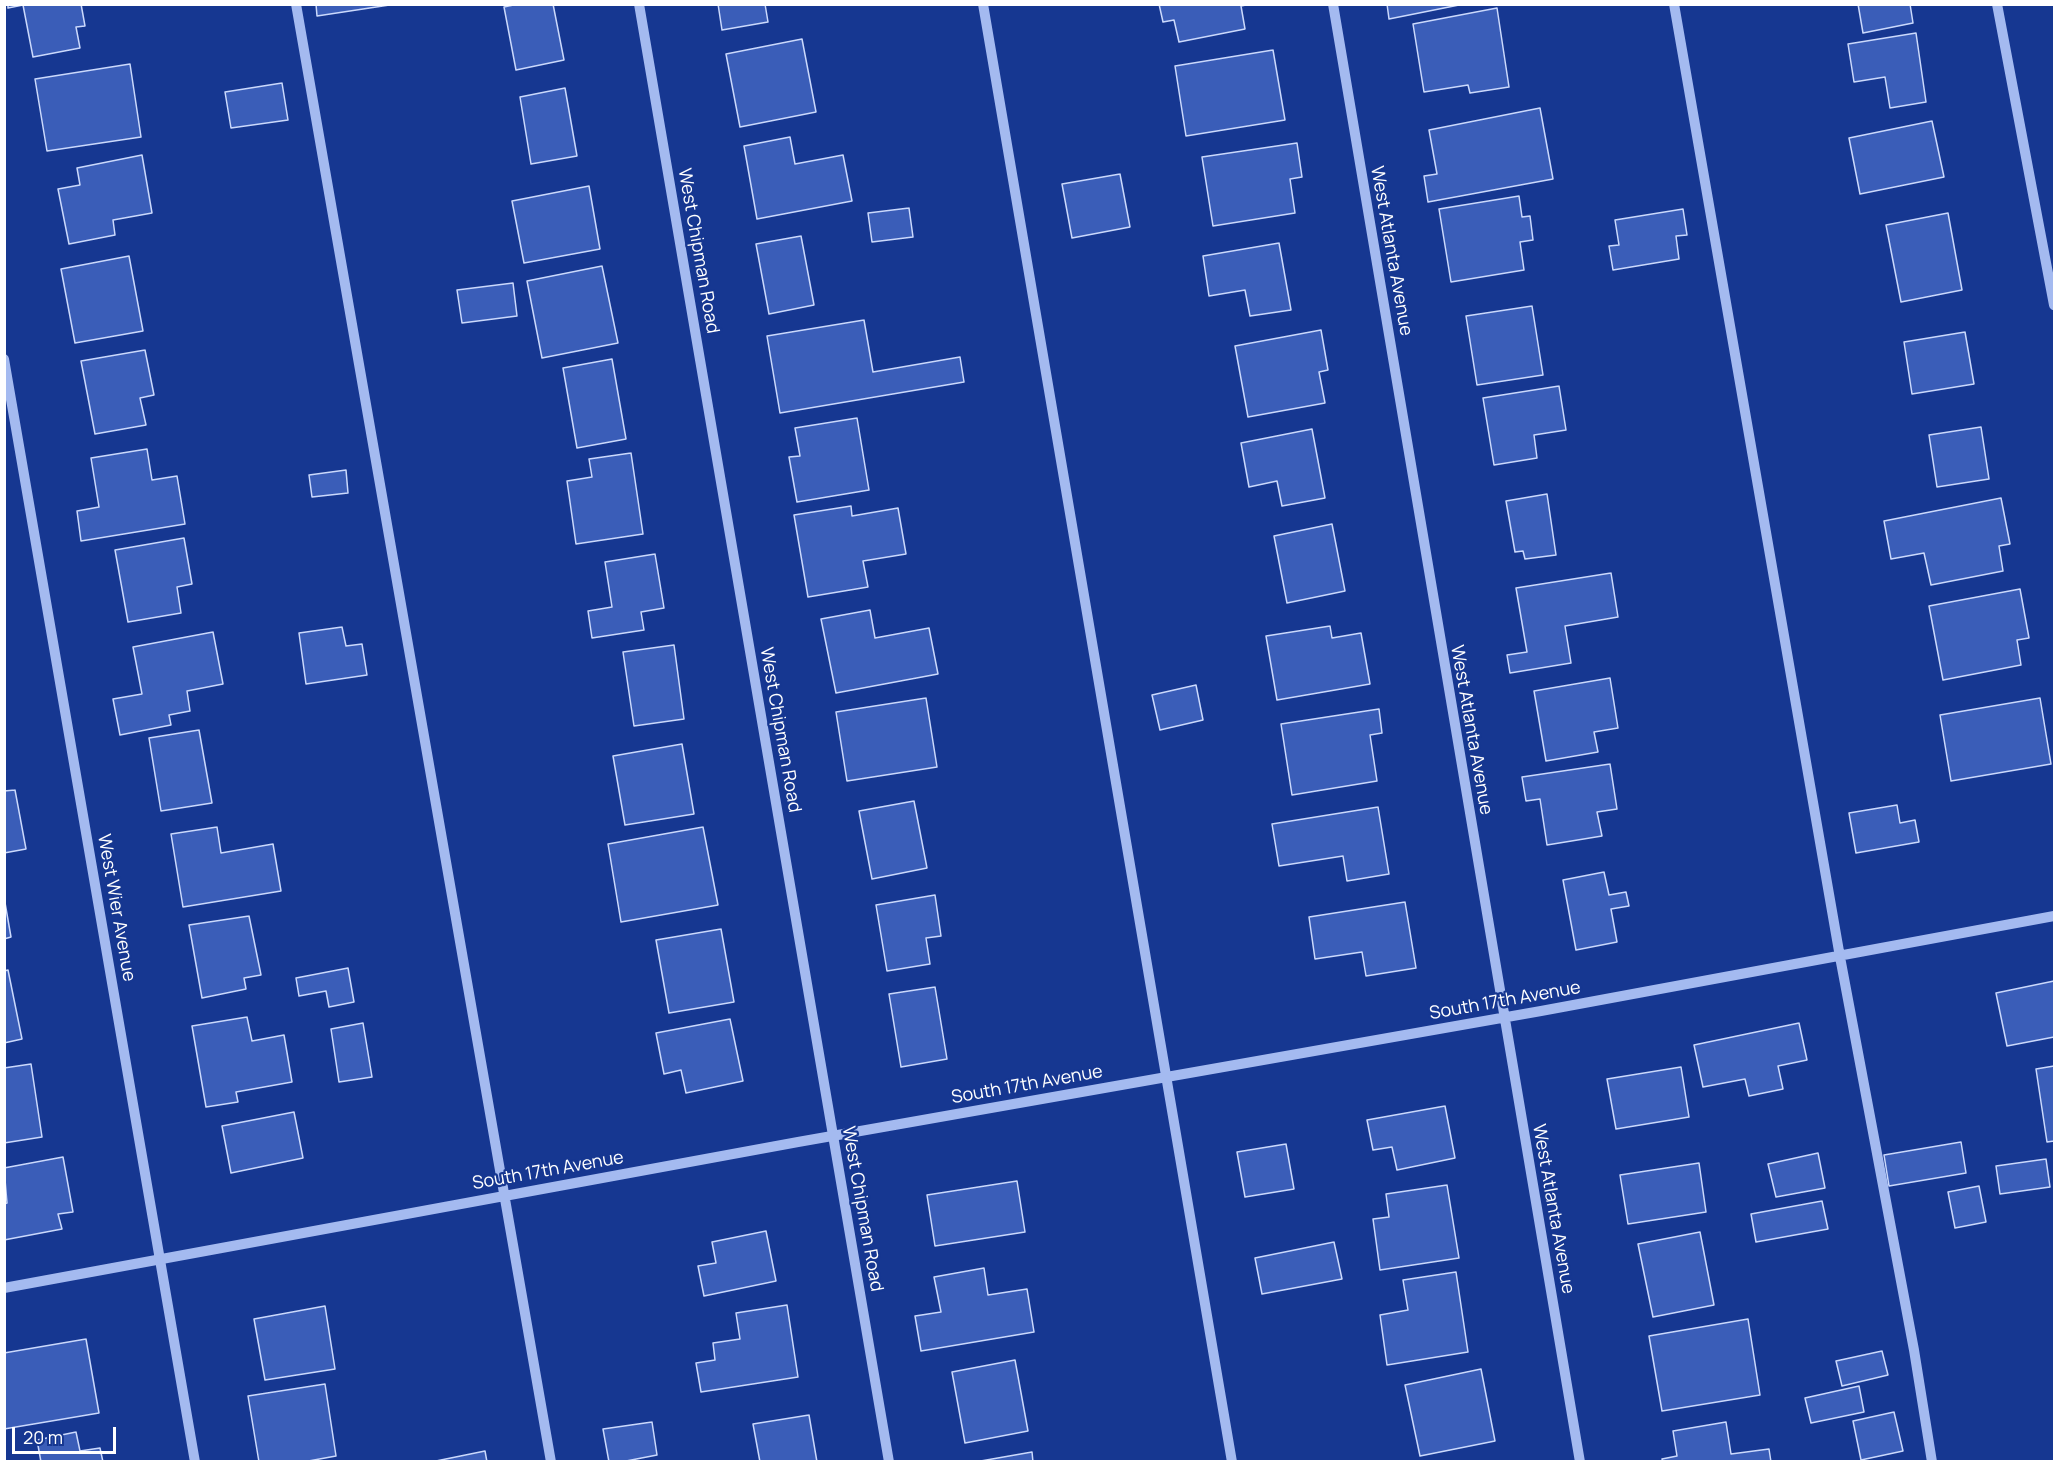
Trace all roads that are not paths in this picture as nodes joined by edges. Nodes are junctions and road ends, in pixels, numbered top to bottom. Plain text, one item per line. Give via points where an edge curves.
1 (296, 4) edge
2 (639, 4) edge
3 (983, 4) edge
4 (1333, 4) edge
5 (1674, 4) edge
6 (1997, 4) edge
7 (2055, 305) edge
8 (4, 360) edge
9 (2055, 916) edge
10 (1840, 957) junction
11 (1503, 1018) junction
12 (1166, 1077) junction
13 (833, 1136) junction
14 (504, 1196) junction
15 (160, 1259) junction
16 (4, 1288) edge
17 (195, 1461) edge
18 (551, 1461) edge
19 (889, 1461) edge
20 (1232, 1461) edge
21 (1580, 1461) edge
22 (1932, 1461) edge

1 - 14 street
2 - 13 street, West Chipman Road
3 - 12 street
4 - 11 street, West Atlanta Avenue
5 - 10 street
6 - 7 street
8 - 15 street, West Wier Avenue
9 - 10 street, South 17th Avenue
10 - 11 street, South 17th Avenue
10 - 22 street
11 - 12 street, South 17th Avenue
11 - 21 street, West Atlanta Avenue
12 - 13 street, South 17th Avenue
12 - 20 street
13 - 14 street, South 17th Avenue
13 - 19 street, West Chipman Road
14 - 15 street, South 17th Avenue
14 - 18 street
15 - 16 street, South 17th Avenue
15 - 17 street, West Wier Avenue

